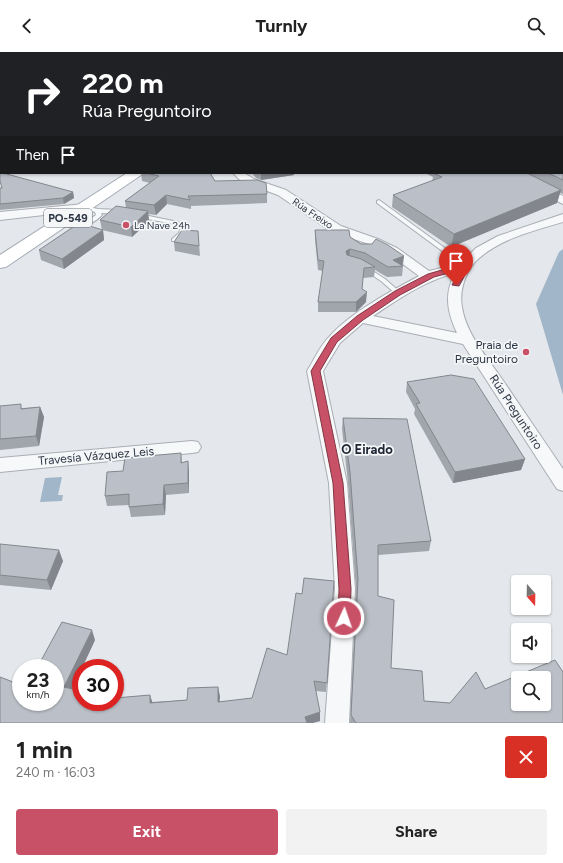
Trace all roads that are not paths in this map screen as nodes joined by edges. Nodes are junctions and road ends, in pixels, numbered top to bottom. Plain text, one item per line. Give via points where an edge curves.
1 (136, 174) edge
2 (239, 174) edge
3 (511, 174) edge
4 (563, 201) edge
5 (379, 202) dead end
6 (91, 209) junction
7 (0, 216) edge
8 (563, 218) edge
9 (174, 240) edge
10 (0, 262) edge
11 (357, 262) edge
12 (466, 266) junction
13 (428, 277) junction
14 (398, 293) junction
15 (360, 318) junction
16 (468, 340) junction
17 (192, 447) dead end
18 (0, 465) edge
19 (563, 484) edge
20 (337, 723) edge

1 - 6 main road, PO-549
2 - 13 street, Rúa Freixo via 252,183 273,188 289,197 332,227 392,250
3 - 4 street
5 - 12 lane
6 - 7 street
6 - 9 lane via 176,223 183,228 182,234
6 - 10 main road, PO-549 via 61,223
8 - 12 street, Rúa Preguntoiro via 503,239 480,251
11 - 14 lane
12 - 13 street
12 - 16 street, Rúa Preguntoiro via 456,285 453,302 457,320
13 - 14 street
14 - 15 street
15 - 16 street
15 - 20 street via 334,340 315,371 338,483 345,589
16 - 19 street, Rúa Preguntoiro
17 - 18 street, Travesía Vázquez Leis

